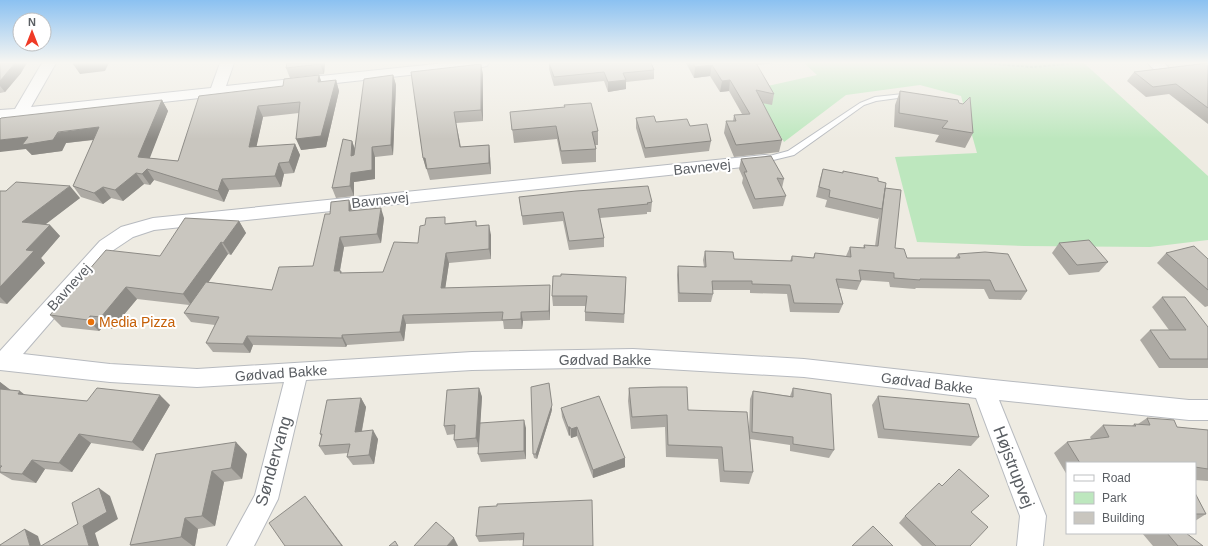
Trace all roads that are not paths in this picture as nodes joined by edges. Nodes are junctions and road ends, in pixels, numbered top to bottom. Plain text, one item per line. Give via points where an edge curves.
1 (34, 88) edge
2 (218, 88) edge
3 (249, 88) edge
4 (217, 92) junction
5 (903, 96) edge
6 (20, 113) junction
7 (0, 115) edge
8 (765, 160) joint
9 (2, 361) edge
10 (297, 372) junction
11 (984, 389) junction
12 (1208, 410) edge
13 (240, 546) edge
14 (1030, 546) edge

1 - 6 street
2 - 4 street
3 - 4 street
4 - 6 street
5 - 8 lane via 875,99 862,104 791,153
6 - 7 street
8 - 9 street, Bavnevej via 153,224 127,232 106,246
9 - 10 street, Gødvad Bakke via 110,373 197,378
10 - 11 street, Gødvad Bakke via 472,361 633,358 804,368
10 - 13 street, Søndervang via 266,499
11 - 12 street, Gødvad Bakke
11 - 14 street, Højstrupvej via 1033,516

